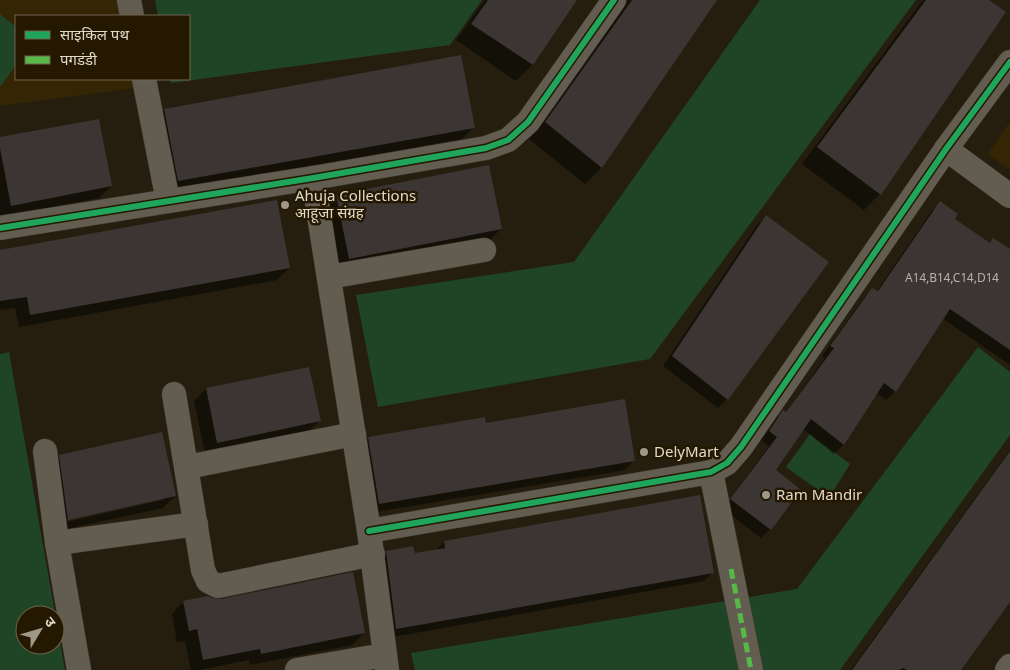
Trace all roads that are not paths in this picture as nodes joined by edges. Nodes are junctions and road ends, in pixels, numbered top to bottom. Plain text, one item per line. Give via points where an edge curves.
1 (129, 0) edge
2 (614, 0) edge
3 (132, 15) edge
4 (1010, 62) edge
5 (144, 80) edge
6 (946, 149) junction
7 (313, 178) junction
8 (1009, 192) edge
9 (168, 201) junction
10 (0, 228) edge
11 (484, 250) dead end
12 (329, 277) junction
13 (174, 394) dead end
14 (354, 434) junction
15 (45, 451) dead end
16 (187, 467) junction
17 (711, 472) junction
18 (196, 524) junction
19 (57, 543) junction
20 (371, 543) junction
21 (386, 663) edge
22 (1010, 666) edge
23 (79, 670) edge
24 (296, 670) edge
25 (751, 670) edge
26 (1007, 670) edge

1 - 3 street
2 - 7 street via 528,122 508,140 486,148
4 - 6 street
5 - 9 street
6 - 8 street
6 - 17 street via 741,447 727,463
7 - 9 street
7 - 12 street
9 - 10 street
11 - 12 street
12 - 14 street
13 - 16 street
14 - 16 street
14 - 20 street
15 - 19 street
16 - 18 street
17 - 20 street
17 - 25 street
18 - 19 street
18 - 20 street via 203,570 208,581 218,586
19 - 23 street
20 - 21 street
21 - 24 street
22 - 26 street

